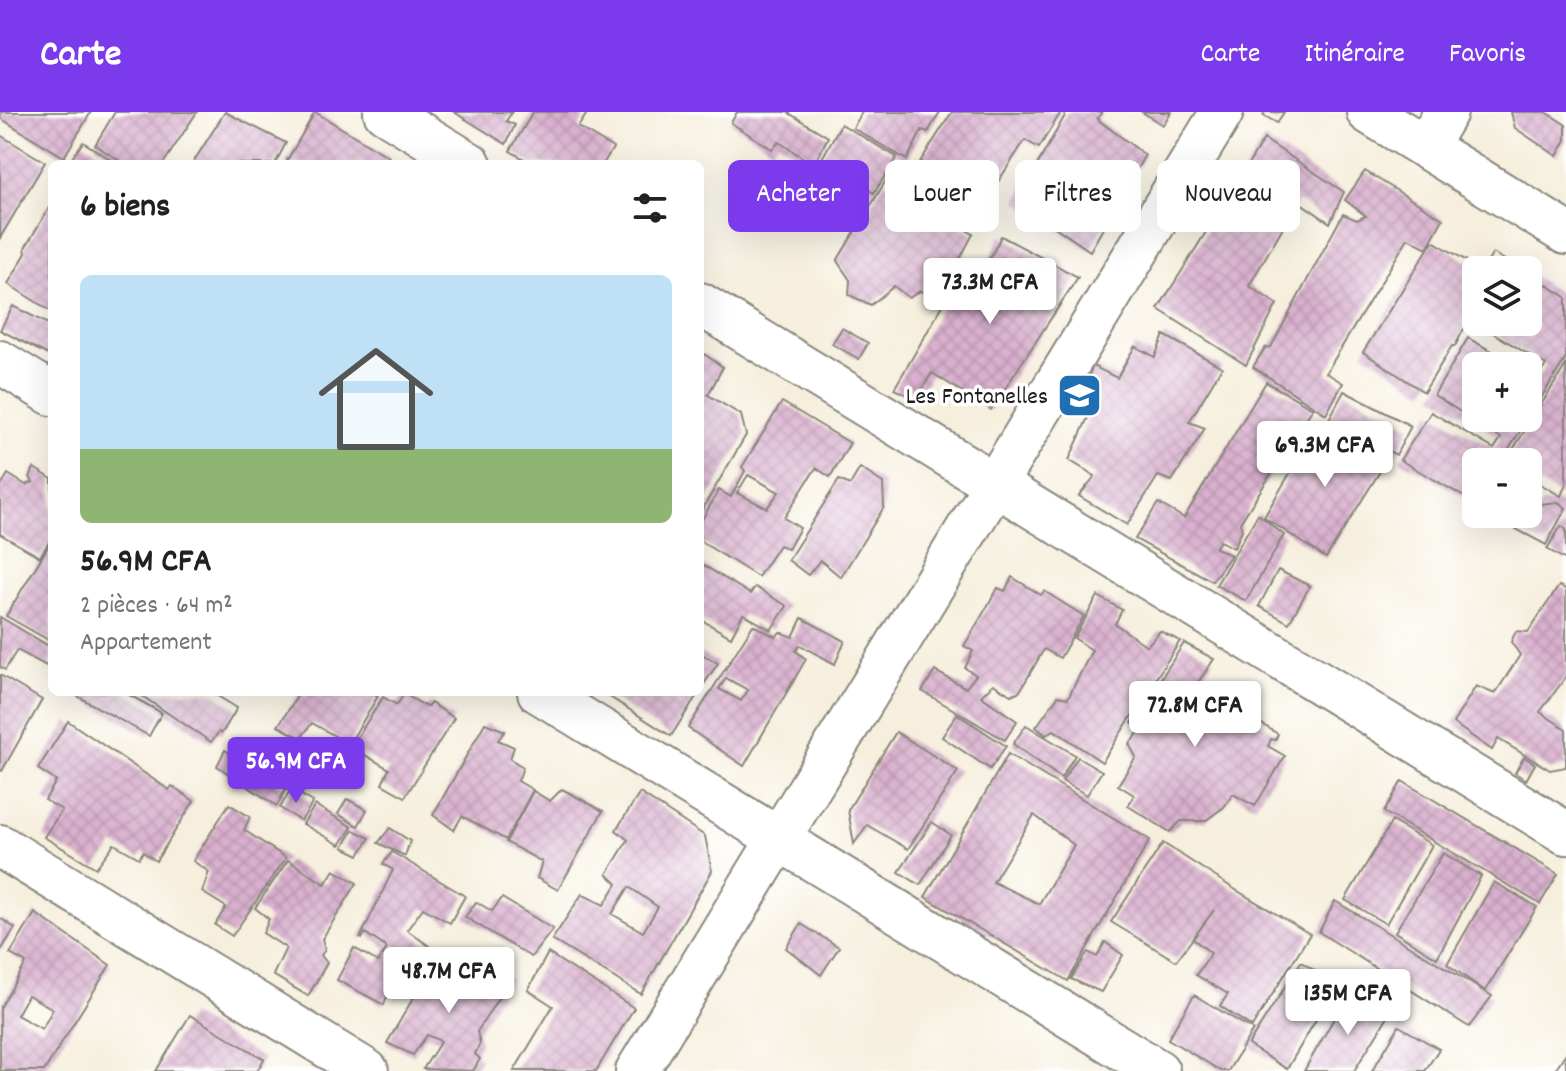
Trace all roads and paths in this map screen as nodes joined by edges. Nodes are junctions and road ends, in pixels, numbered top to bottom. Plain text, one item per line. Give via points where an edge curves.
1 (385, 112) edge
2 (1222, 112) edge
3 (1368, 112) edge
4 (1446, 112) edge
5 (1425, 147) junction
6 (463, 160) edge
7 (1566, 233) edge
8 (704, 306) edge
9 (0, 362) edge
10 (48, 392) edge
11 (995, 484) junction
12 (546, 696) edge
13 (1566, 833) edge
14 (779, 839) junction
15 (0, 846) edge
16 (367, 1071) edge
17 (637, 1071) edge
18 (1158, 1071) edge

1 - 6 street
2 - 11 street
3 - 5 street
4 - 5 street
5 - 7 street
8 - 11 street
9 - 10 street
11 - 13 street
11 - 14 street
12 - 14 street
14 - 17 street
14 - 18 street
15 - 16 street

